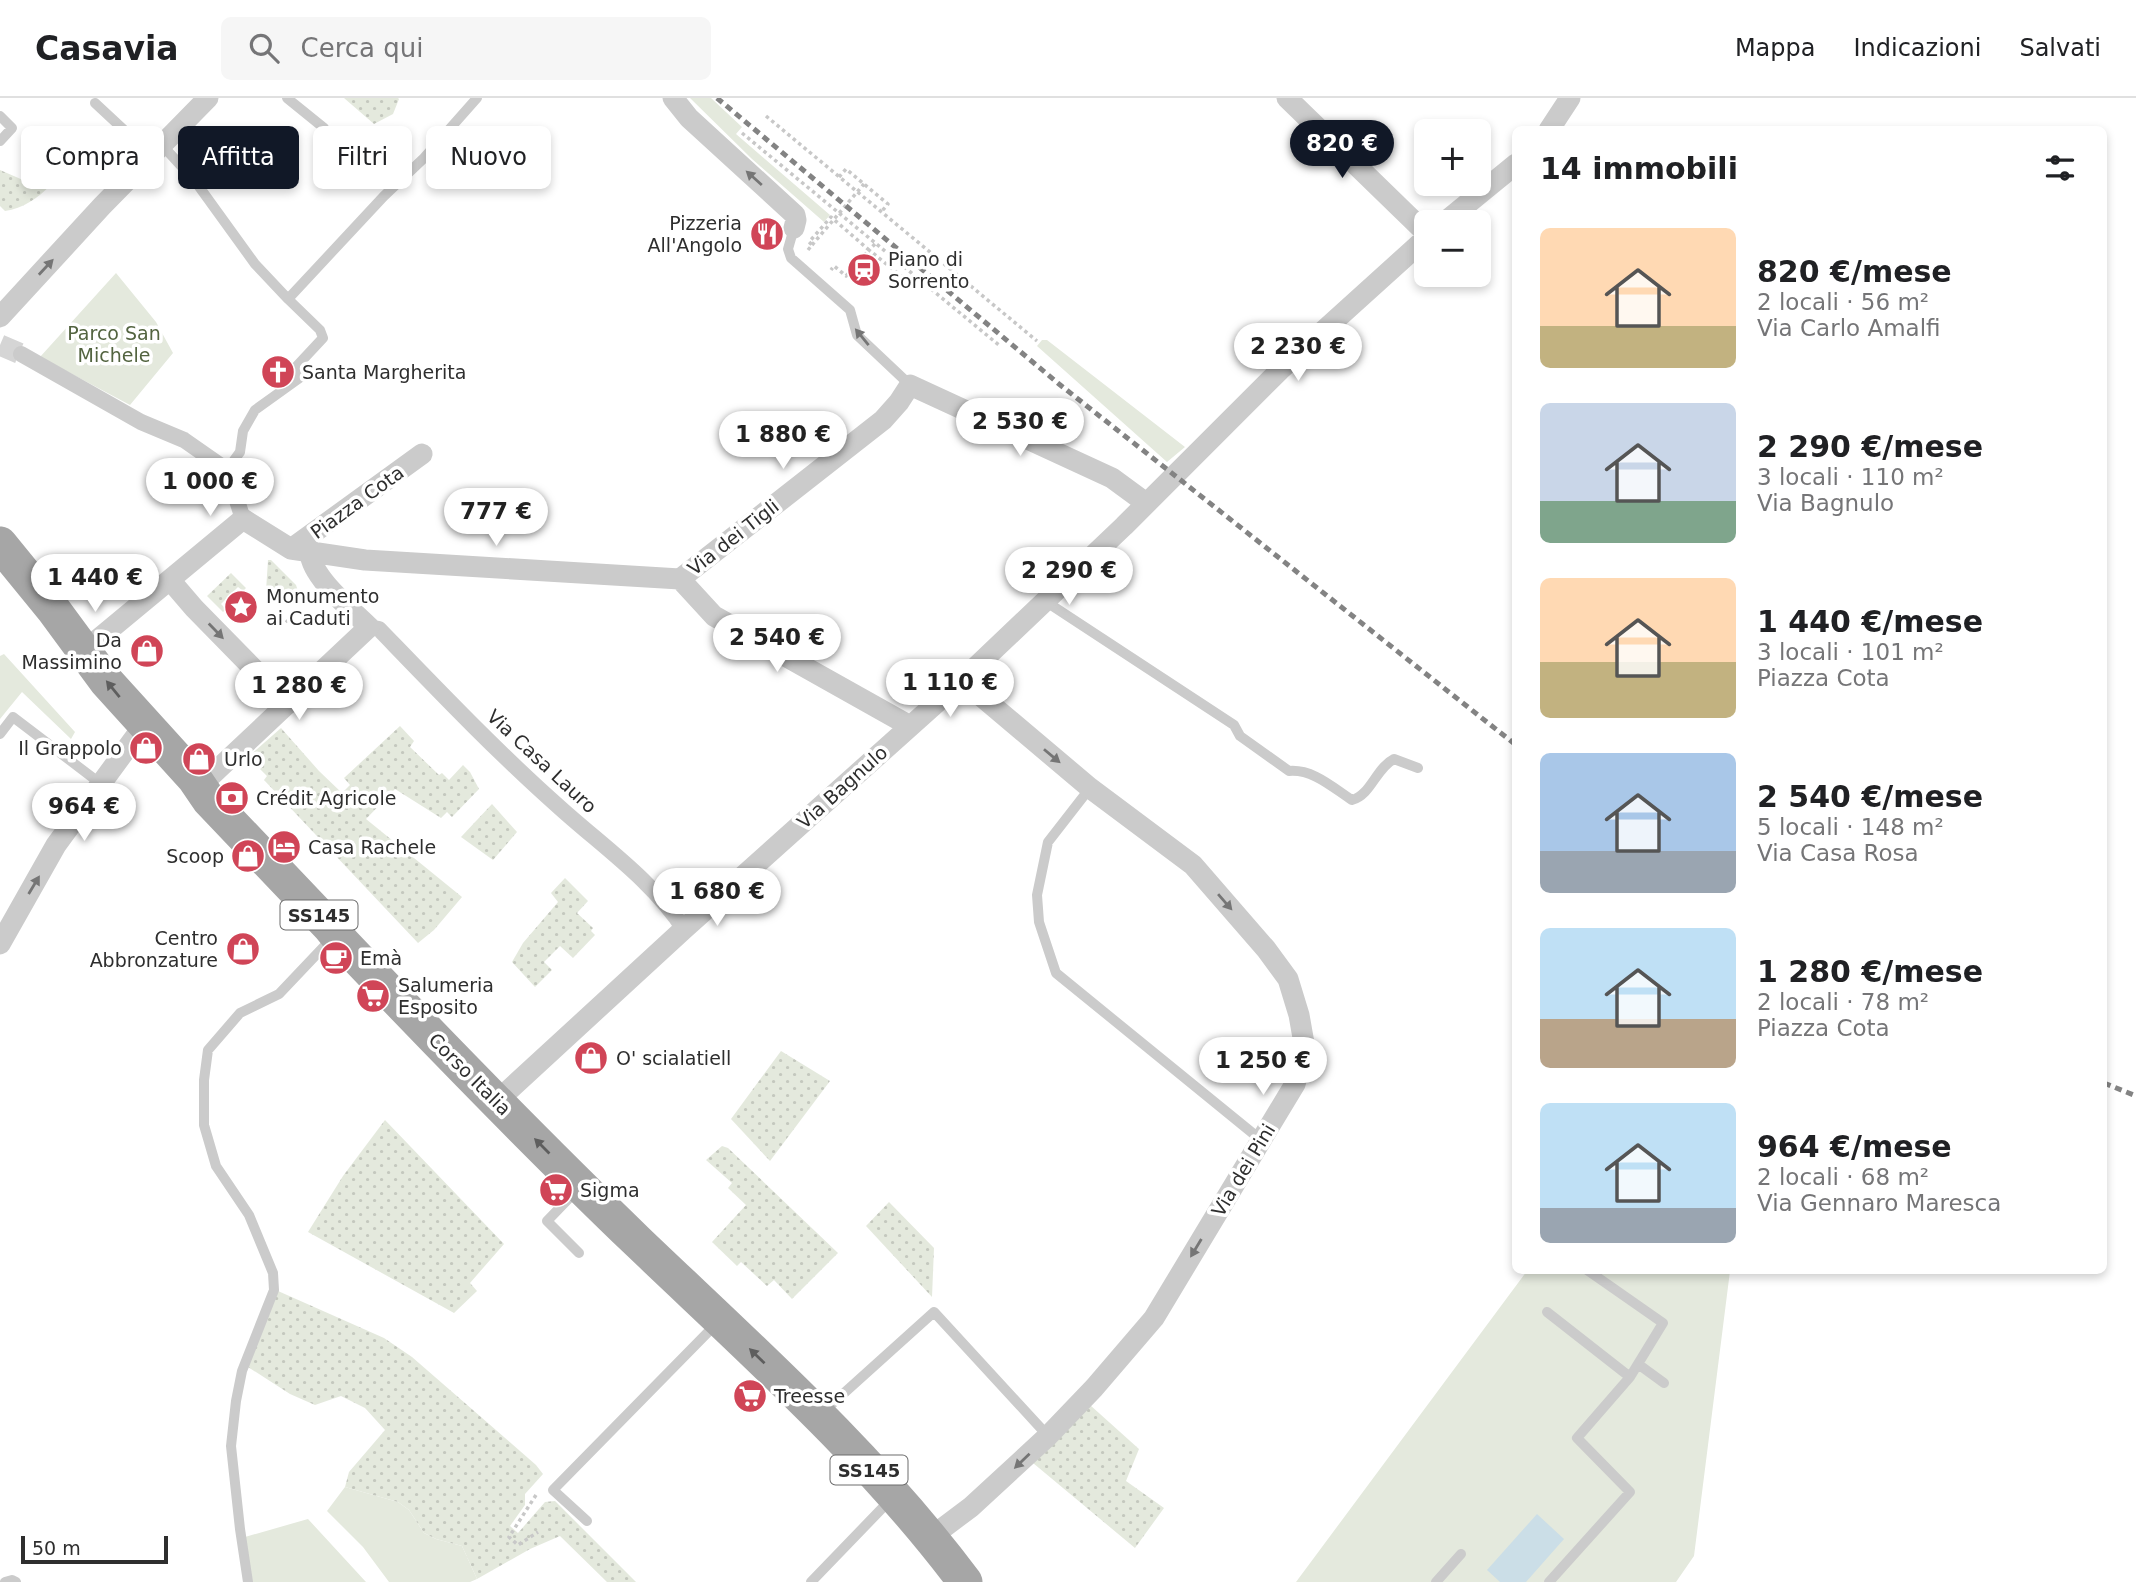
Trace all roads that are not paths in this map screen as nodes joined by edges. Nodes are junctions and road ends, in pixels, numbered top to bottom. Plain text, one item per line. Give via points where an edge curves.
1 (208, 98) edge
2 (287, 98) edge
3 (477, 98) edge
4 (673, 98) edge
5 (1287, 98) edge
6 (1570, 98) edge
7 (95, 103) dead end
8 (0, 116) edge
9 (125, 126) edge
10 (322, 126) edge
11 (1552, 126) edge
12 (0, 141) edge
13 (164, 143) edge
14 (164, 156) edge
15 (1512, 167) edge
16 (120, 189) edge
17 (1460, 210) edge
18 (1414, 221) edge
19 (794, 228) joint
20 (1414, 249) edge
21 (288, 299) junction
22 (0, 317) edge
23 (21, 354) tunnel mouth
24 (910, 385) junction
25 (422, 454) dead end
26 (226, 470) junction
27 (1146, 503) junction
28 (243, 519) junction
29 (0, 544) edge
30 (300, 551) junction
31 (680, 579) junction
32 (170, 580) junction
33 (1045, 601) junction
34 (369, 627) junction
35 (85, 650) junction
36 (962, 680) junction
37 (288, 704) junction
38 (144, 725) junction
39 (909, 726) junction
40 (0, 734) edge
41 (1418, 768) dead end
42 (101, 784) junction
43 (200, 786) junction
44 (1090, 788) junction
45 (684, 929) junction
46 (335, 934) junction
47 (0, 944) edge
48 (497, 1101) junction
49 (1261, 1140) junction
50 (581, 1186) junction
51 (579, 1253) dead end
52 (1593, 1274) edge
53 (1547, 1312) dead end
54 (720, 1320) junction
55 (1638, 1364) junction
56 (1630, 1377) junction
57 (1664, 1382) dead end
58 (812, 1410) junction
59 (1048, 1436) junction
60 (894, 1496) junction
61 (587, 1521) dead end
62 (931, 1537) junction
63 (1461, 1554) dead end
64 (5, 1582) edge
65 (16, 1582) edge
66 (248, 1582) edge
67 (811, 1582) edge
68 (965, 1582) edge
69 (1436, 1582) edge
70 (1549, 1582) edge

1 - 13 street
2 - 10 lane
3 - 21 lane
19 -> 4 street via 794,215
5 - 18 street
6 - 11 street
7 - 9 lane
8 - 12 lane via 12,128
14 - 21 lane via 200,188 255,264
15 - 17 street
22 -> 16 street
24 -> 19 lane via 857,335 850,310 791,258 788,249
20 - 27 street, Via Bagnulo via 1280,370
21 - 26 lane via 323,338 295,368 300,377 255,410 243,431 240,452
23 - 26 street via 141,422 184,440
24 - 27 street via 1112,478
24 - 31 street, Via dei Tigli via 883,420
25 - 30 street, Piazza Cota
26 - 28 street
27 - 33 street, Via Bagnulo
28 - 30 street, Piazza Cota
28 - 32 street
29 - 35 main road, Corso Italia / SS145
30 - 31 street via 379,561
30 - 34 street, Piazza Cota
31 - 39 street via 714,616
32 - 35 street
32 -> 37 street
33 - 36 street, Via Bagnulo
33 - 41 lane via 1234,725 1240,736 1289,771 1311,773 1352,800 1361,798 1386,763 1394,759
34 - 37 street
34 - 45 street, Via Casa Lauro via 379,629 536,786 644,881
38 -> 35 main road, Corso Italia / SS145
36 - 39 street, Via Bagnulo
36 -> 44 street, Via dei Pini
37 - 43 street
38 - 42 street
38 - 43 main road, Corso Italia / SS145
39 - 45 street, Via Bagnulo
40 - 42 lane via 13,717
47 -> 42 street via 57,845
43 - 46 main road, Corso Italia / SS145
44 -> 49 street, Via dei Pini via 1193,865 1288,979 1305,1049 1295,1084
44 - 49 lane via 1048,842 1037,895 1039,922 1056,973
45 - 48 street, Via Bagnulo
46 - 48 main road, Corso Italia / SS145
46 - 66 lane via 279,993 240,1013 208,1050 204,1125 216,1166 249,1215 273,1273 274,1290 242,1371 231,1446
50 -> 48 main road, Corso Italia / SS145
49 -> 59 street, Via dei Pini via 1154,1318
50 - 51 lane via 547,1221
50 - 54 main road, Corso Italia / SS145
52 - 55 lane via 1663,1323
53 - 56 lane
58 -> 54 main road, Corso Italia / SS145
54 - 61 lane via 553,1490
55 - 56 lane
55 - 57 lane
56 - 70 lane via 1577,1438 1630,1492
58 - 59 lane via 934,1312
58 - 60 main road, Corso Italia / SS145
59 -> 62 street, Via dei Pini
60 - 62 main road, Corso Italia / SS145
60 - 67 lane
62 - 68 main road, Corso Italia / SS145
63 - 69 lane
64 - 65 lane

